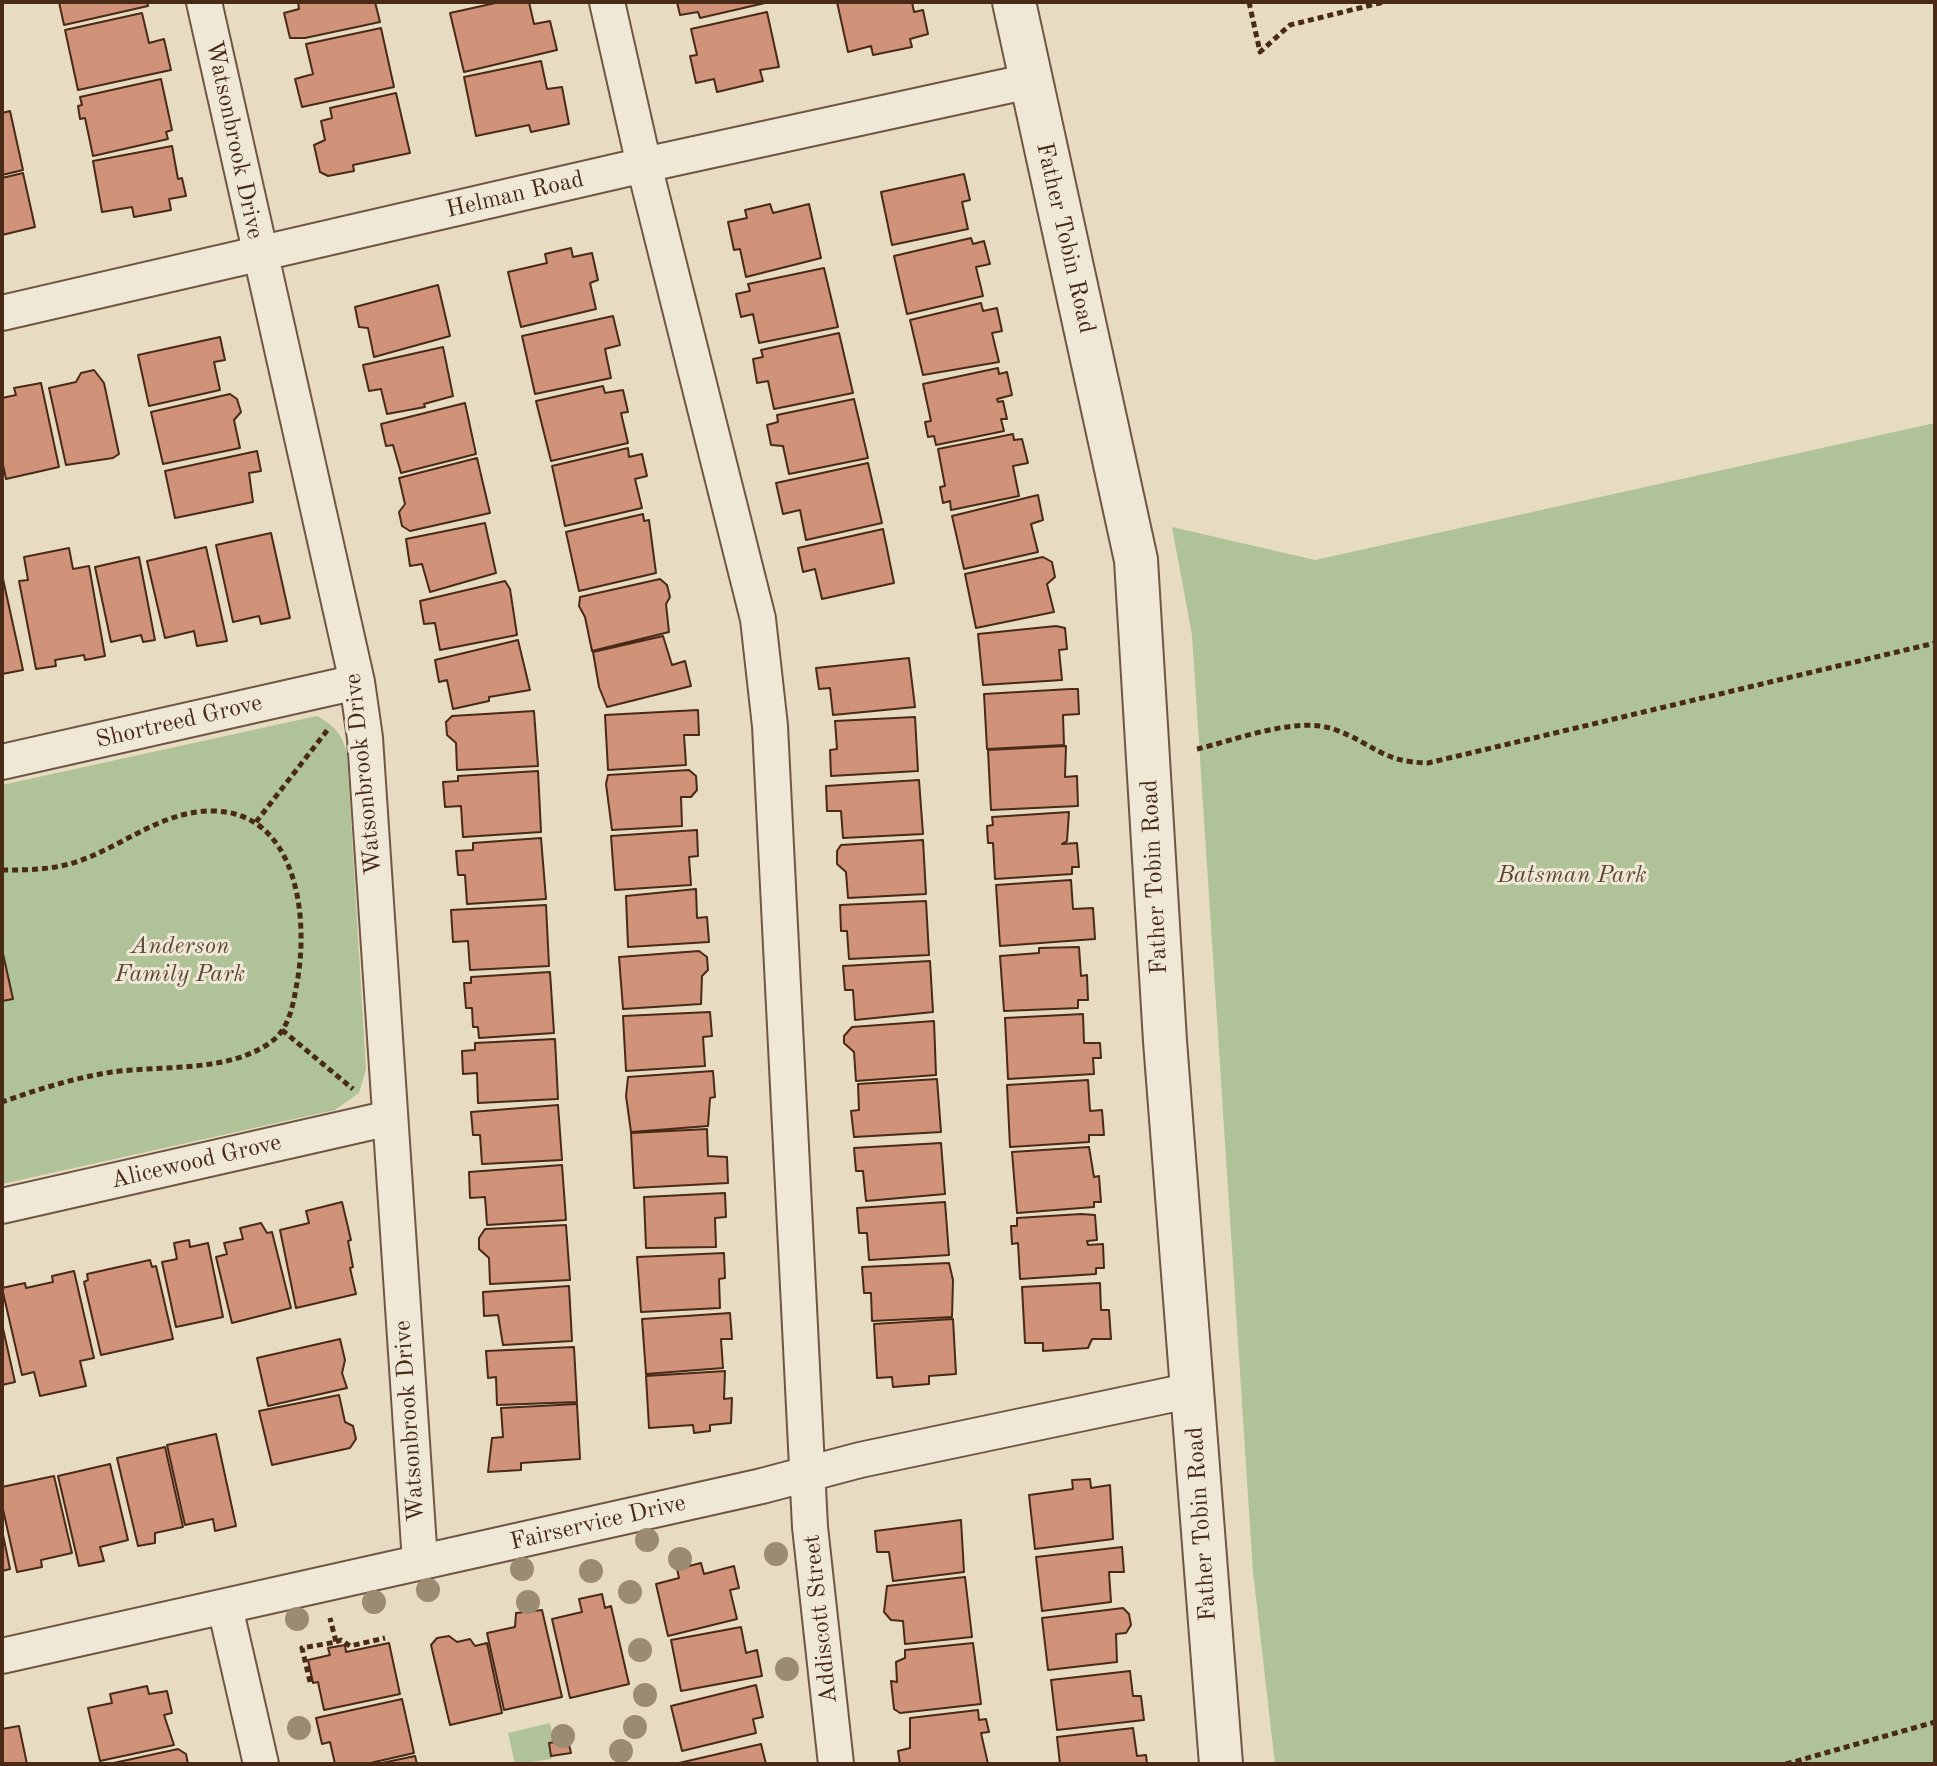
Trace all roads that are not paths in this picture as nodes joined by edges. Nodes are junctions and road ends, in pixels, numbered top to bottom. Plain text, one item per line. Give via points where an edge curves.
1 (204, 2) edge
2 (607, 2) edge
3 (1014, 2) edge
4 (1030, 81) junction
5 (644, 165) junction
6 (260, 255) junction
7 (2, 313) edge
8 (357, 682) junction
9 (2, 762) edge
10 (390, 1118) junction
11 (2, 1206) edge
12 (1193, 1390) junction
13 (808, 1474) junction
14 (420, 1562) junction
15 (225, 1607) junction
16 (2, 1656) edge
17 (261, 1764) edge
18 (836, 1764) edge
19 (1221, 1764) edge

1 - 6 street, Watsonbrook Drive
2 - 5 street
3 - 4 street, Father Tobin Road
4 - 5 street, Helman Road
4 - 12 street, Father Tobin Road via 1136,560 1165,1041
5 - 6 street, Helman Road
5 - 13 street via 758,619 771,742
6 - 7 street, Helman Road
6 - 8 street, Watsonbrook Drive
8 - 9 street, Shortreed Grove
8 - 10 street, Watsonbrook Drive via 369,777
10 - 11 street, Alicewood Grove
10 - 14 street, Watsonbrook Drive
12 - 13 street, Fairservice Drive
12 - 19 street, Father Tobin Road
13 - 14 street, Fairservice Drive
13 - 18 street, Addiscott Street
14 - 15 street, Fairservice Drive
15 - 16 street, Fairservice Drive
15 - 17 street

